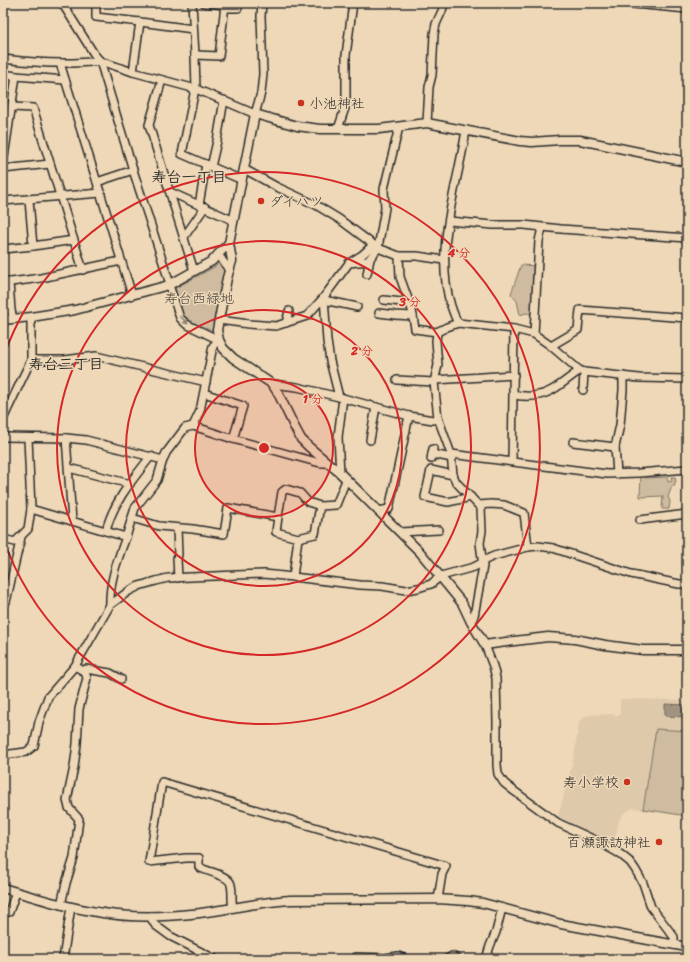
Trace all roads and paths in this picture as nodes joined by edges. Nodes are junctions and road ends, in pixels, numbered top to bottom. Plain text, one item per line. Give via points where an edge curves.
1 (62, 3) edge
2 (96, 3) edge
3 (192, 3) edge
4 (204, 3) edge
5 (262, 3) edge
6 (353, 3) edge
7 (444, 3) edge
8 (623, 3) edge
9 (224, 8) junction
10 (238, 8) dead end
11 (687, 9) edge
12 (140, 22) junction
13 (193, 29) junction
14 (195, 55) junction
15 (3, 58) edge
16 (100, 61) junction
17 (60, 64) junction
18 (133, 72) junction
19 (3, 74) edge
20 (16, 76) junction
21 (66, 80) junction
22 (162, 80) junction
23 (195, 89) junction
24 (224, 100) junction
25 (12, 107) junction
26 (255, 114) junction
27 (427, 123) junction
28 (399, 127) junction
29 (338, 128) junction
30 (466, 130) junction
31 (687, 162) edge
32 (3, 164) edge
33 (50, 164) junction
34 (209, 166) junction
35 (3, 169) edge
36 (244, 169) junction
37 (133, 170) junction
38 (242, 180) junction
39 (97, 182) junction
40 (170, 192) junction
41 (101, 193) junction
42 (60, 197) junction
43 (30, 200) junction
44 (3, 201) edge
45 (202, 206) junction
46 (233, 219) junction
47 (449, 222) junction
48 (542, 228) junction
49 (184, 237) junction
50 (687, 238) edge
51 (74, 240) junction
52 (229, 243) junction
53 (33, 246) junction
54 (376, 247) junction
55 (3, 250) edge
56 (218, 254) junction
57 (399, 256) junction
58 (370, 259) junction
59 (444, 260) junction
60 (122, 261) junction
61 (349, 263) junction
62 (83, 270) junction
63 (229, 270) junction
64 (194, 271) junction
65 (368, 274) dead end
66 (6, 282) edge
67 (170, 285) junction
68 (132, 295) junction
69 (324, 298) junction
70 (384, 300) dead end
71 (410, 303) junction
72 (357, 307) dead end
73 (289, 310) dead end
74 (379, 313) dead end
75 (413, 316) junction
76 (31, 317) junction
77 (687, 318) edge
78 (13, 319) junction
79 (3, 320) edge
80 (219, 320) junction
81 (286, 323) junction
82 (458, 323) junction
83 (514, 329) junction
84 (437, 332) junction
85 (534, 334) junction
86 (219, 340) junction
87 (551, 346) junction
88 (31, 360) junction
89 (582, 371) junction
90 (514, 375) junction
91 (623, 376) junction
92 (687, 379) edge
93 (434, 381) junction
94 (206, 382) junction
95 (401, 382) dead end
96 (272, 384) junction
97 (582, 390) dead end
98 (204, 393) junction
99 (514, 395) junction
100 (341, 397) junction
101 (376, 407) junction
102 (409, 416) junction
103 (438, 418) junction
104 (3, 419) edge
105 (193, 426) junction
106 (3, 437) edge
107 (28, 438) junction
108 (66, 438) junction
109 (234, 439) junction
110 (370, 440) dead end
111 (573, 442) dead end
112 (615, 447) junction
113 (432, 454) dead end
114 (151, 456) junction
115 (451, 456) junction
116 (163, 460) junction
117 (512, 461) junction
118 (326, 462) junction
119 (69, 468) junction
120 (687, 469) edge
121 (617, 474) junction
122 (453, 475) junction
123 (343, 476) junction
124 (130, 484) junction
125 (471, 498) junction
126 (479, 505) junction
127 (320, 506) junction
128 (31, 509) junction
129 (378, 511) junction
130 (687, 514) edge
131 (278, 517) junction
132 (132, 518) junction
133 (640, 520) dead end
134 (72, 521) junction
135 (177, 528) junction
136 (106, 531) junction
137 (400, 532) junction
138 (436, 532) dead end
139 (21, 536) junction
140 (126, 537) junction
141 (298, 538) junction
142 (3, 539) edge
143 (528, 547) junction
144 (483, 561) junction
145 (441, 576) junction
146 (293, 577) junction
147 (178, 578) junction
148 (687, 584) edge
149 (3, 602) edge
150 (110, 605) junction
151 (471, 622) junction
152 (485, 645) junction
153 (687, 650) edge
154 (75, 666) junction
155 (85, 672) junction
156 (121, 679) dead end
157 (3, 755) edge
158 (3, 888) edge
159 (16, 892) junction
160 (438, 899) junction
161 (61, 905) junction
162 (71, 907) junction
163 (233, 908) junction
164 (502, 908) junction
165 (3, 910) edge
166 (152, 916) junction
167 (674, 945) junction
168 (687, 947) edge
169 (356, 957) dead end
170 (63, 959) edge
171 (216, 959) edge
172 (406, 959) edge
173 (447, 959) edge
174 (458, 959) edge
175 (486, 959) edge

1 - 16 street
2 - 12 street via 96,17
3 - 13 street
4 - 9 street via 225,5
5 - 26 street via 263,74
6 - 29 street via 346,55 346,96
7 - 27 street via 434,34
8 - 11 street
9 - 10 street
9 - 14 street via 219,56
12 - 13 street
12 - 18 street
13 - 14 street
14 - 23 street
15 - 17 street
16 - 17 street
16 - 18 street
16 - 37 street
17 - 21 street
18 - 22 street
19 - 20 street
20 - 21 street
20 - 25 street
21 - 39 street
22 - 23 street
22 - 40 street via 149,125
23 - 24 street
23 - 34 street via 182,154
24 - 26 street
24 - 34 street via 217,141
25 - 32 street
25 - 33 street via 34,108
26 - 29 street via 297,126
26 - 36 street
27 - 28 street
27 - 30 street
28 - 29 street via 379,130
28 - 54 street via 384,189 385,208
30 - 31 street via 532,142 580,140
30 - 47 street
33 - 35 street
33 - 42 street
34 - 38 street
34 - 45 street
36 - 38 street
36 - 54 street via 316,205
37 - 39 street
37 - 67 street
38 - 46 street
39 - 41 street
40 - 45 street
40 - 49 street
41 - 42 street
41 - 60 street
42 - 43 street
42 - 51 street
43 - 44 street
43 - 53 street
45 - 46 street
45 - 49 street
46 - 52 street
47 - 48 street
47 - 59 street
48 - 50 street
48 - 85 street
49 - 64 street
51 - 53 street
51 - 62 street
52 - 56 street
52 - 63 street via 232,261
53 - 55 street
54 - 57 street
54 - 58 street
54 - 61 street
56 - 63 street
56 - 64 street via 212,261
57 - 59 street
57 - 71 street via 400,277
58 - 61 street
58 - 65 street
59 - 82 street via 449,300
60 - 62 street
60 - 68 street
61 - 69 street
62 - 66 street
63 - 80 street
64 - 67 street
66 - 78 street
67 - 68 street
67 -> 86 street via 180,318 186,324
68 - 76 street via 75,310
69 - 72 street
69 - 81 street via 307,316
69 - 100 street via 330,361
70 - 71 street
71 - 75 street
73 - 81 street
74 - 75 street
75 - 84 street via 415,329
76 - 78 street
76 - 88 street
77 - 87 street via 580,310 578,330
78 - 79 street
80 - 81 street via 276,326
80 - 86 street
82 - 83 street
82 - 84 street
83 - 85 street
83 - 90 street
84 - 93 street via 438,365
85 - 87 street
86 - 94 street via 213,346
86 - 96 street via 233,358
87 - 89 street
88 - 94 street via 64,360 96,356
88 - 104 street
89 - 91 street
89 - 97 street
89 - 99 street via 540,395
90 - 93 street
90 - 99 street
91 - 92 street
91 - 112 street via 620,426
93 - 95 street
93 - 103 street
94 - 98 street
96 - 100 street
96 - 118 street via 301,439
98 - 105 street
98 - 109 street via 243,406
99 - 117 street
100 - 101 street
100 - 123 street via 338,437
101 - 102 street
101 - 110 street
102 - 103 street via 433,420
102 - 129 street via 389,509
103 - 115 street
105 - 109 street
105 - 116 street via 185,428
106 - 107 street
107 - 108 street
107 - 128 street
108 - 114 street via 86,440
108 - 119 street
109 - 118 street via 320,463
111 - 112 street
112 - 121 street
113 - 115 street
114 - 116 street
114 - 124 street
115 - 117 street
115 - 122 street
116 - 132 street via 157,480 135,508
117 - 121 street
118 - 123 street
119 - 124 street
119 - 134 street
120 - 121 street
122 - 125 street
122 - 125 street via 431,470 425,497 448,502
123 - 127 street via 336,505
123 - 129 street
124 - 136 street via 113,510
125 - 126 street
126 - 143 street via 504,505 524,513
126 - 144 street
127 - 131 street via 308,502 300,493 286,490 282,492
127 - 141 street via 315,534
128 - 134 street
128 - 139 street via 28,529
129 - 137 street
130 - 133 street
131 - 135 street via 228,508 224,534
131 - 141 street via 276,532
132 - 135 street
132 - 140 street
134 - 136 street
135 - 147 street
136 - 140 street
137 - 138 street
137 - 145 street
139 - 142 street via 15,542
139 - 149 street via 6,602
140 - 150 street via 114,572
141 - 146 street
143 - 144 street
143 - 148 street via 553,548 632,574
144 - 145 street via 474,567
144 - 151 street
145 - 146 street via 431,584 406,590
145 - 151 street via 462,603
146 - 147 street via 264,574
147 - 150 street via 168,578 139,586
150 - 154 street
151 - 152 street
152 - 153 street via 548,637 643,650
152 - 167 street via 496,678 498,774 504,783 558,823 598,841 630,862 643,883 651,907 674,937
154 - 155 street
154 - 157 street via 48,697 38,722 34,746 26,752
155 - 156 street via 86,669
155 - 161 street via 87,678 79,709 74,767 67,800 69,808 80,819 74,858
158 - 159 street
159 - 161 street
159 - 165 street via 9,912
160 - 163 street via 290,900
160 - 163 street via 442,874 446,866 162,782 149,862 199,858 199,867 228,879 231,884
160 - 164 street via 483,903
161 - 162 street
162 - 166 street via 110,914
162 - 170 street
163 - 166 street
164 - 167 street via 561,924
164 - 175 street
166 - 171 street via 155,926
167 - 168 street
169 - 172 street via 398,956
173 - 174 street via 452,956

